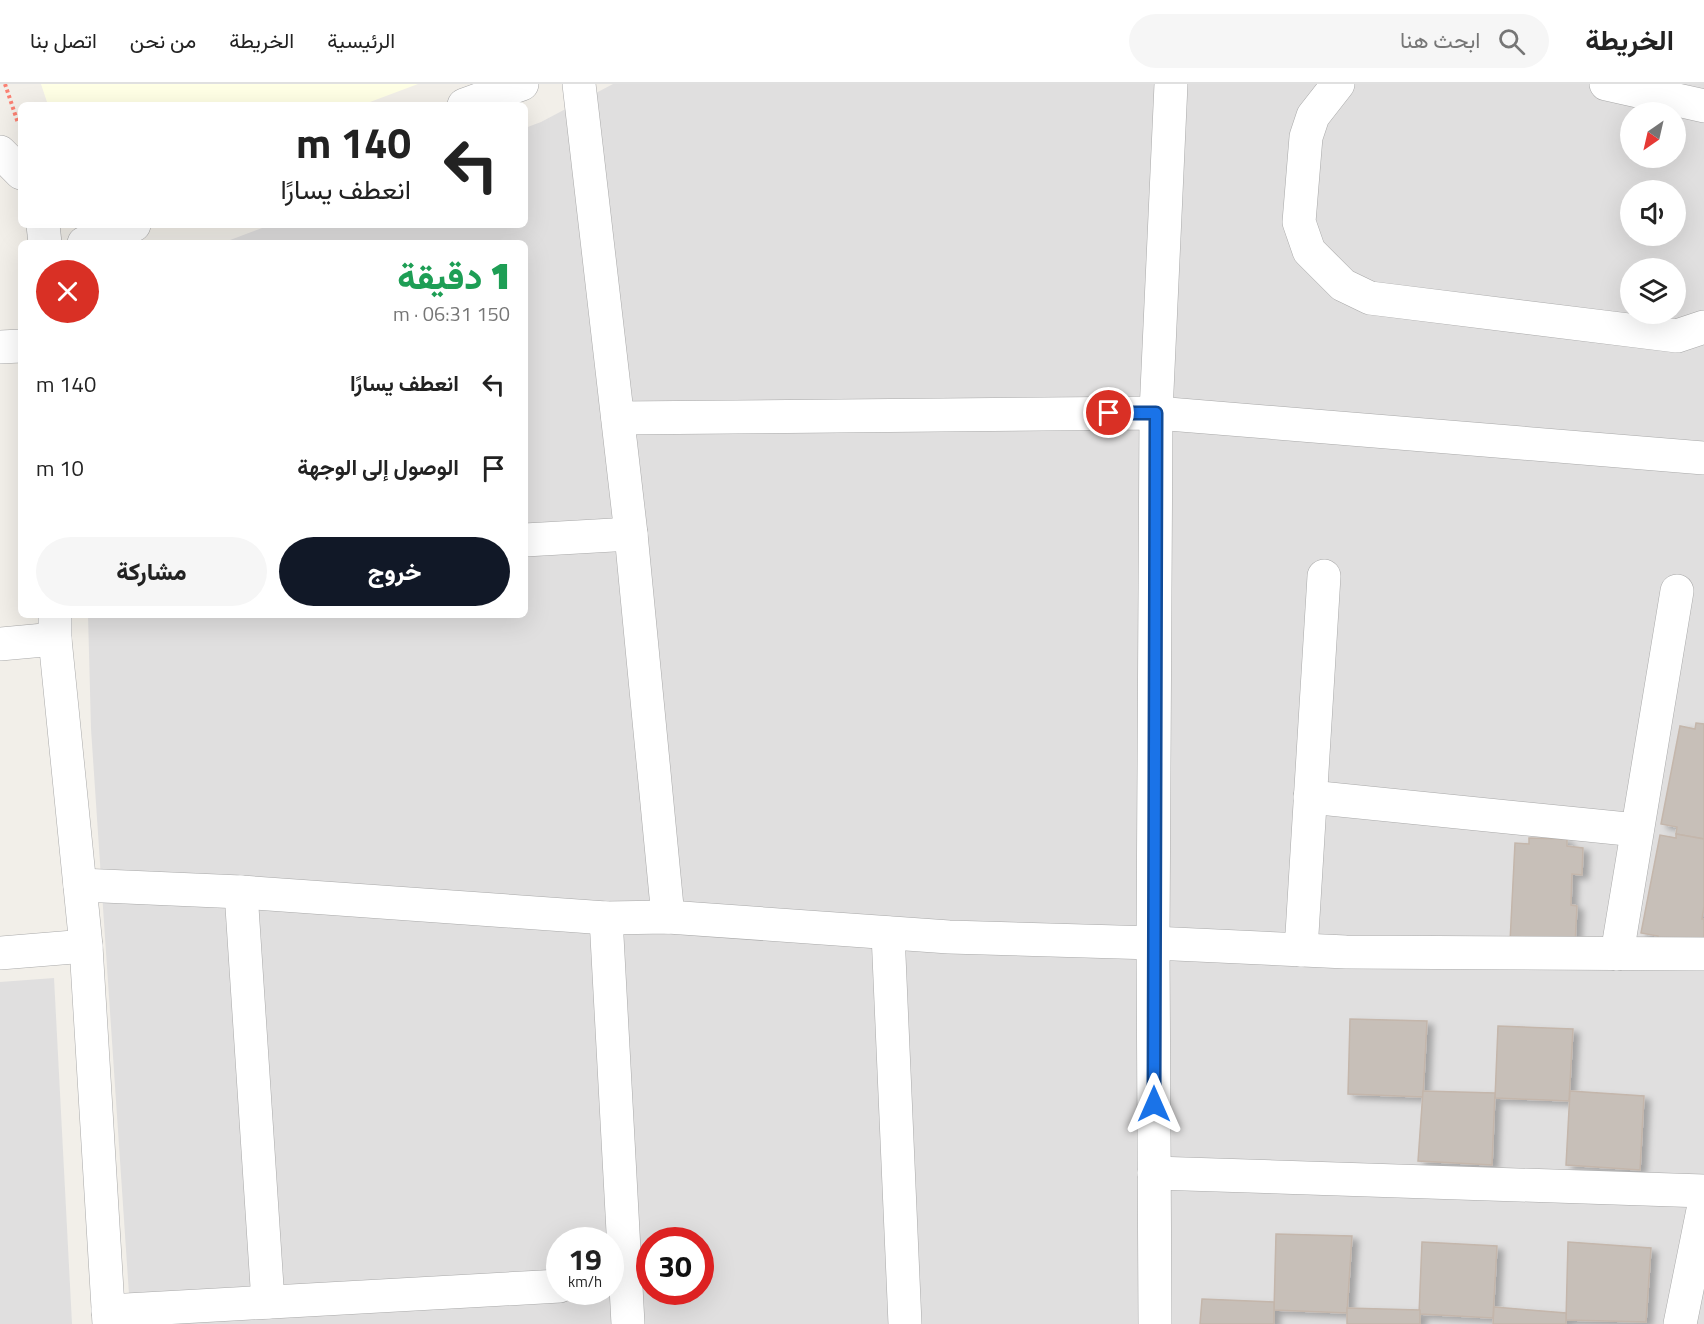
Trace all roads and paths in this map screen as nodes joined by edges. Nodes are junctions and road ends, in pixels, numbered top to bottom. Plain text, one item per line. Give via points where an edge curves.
1 (5, 84) edge
2 (522, 84) edge
3 (579, 84) edge
4 (1171, 84) edge
5 (1338, 84) edge
6 (1606, 84) edge
7 (472, 102) edge
8 (1704, 106) edge
9 (10, 141) edge
10 (18, 164) edge
11 (126, 228) edge
12 (92, 240) edge
13 (1704, 327) edge
14 (18, 346) edge
15 (0, 347) edge
16 (1156, 413) junction
17 (618, 418) junction
18 (1704, 458) edge
19 (631, 534) junction
20 (528, 540) edge
21 (1324, 576) dead end
22 (1677, 591) dead end
23 (55, 627) edge
24 (0, 644) edge
25 (1310, 797) junction
26 (1637, 830) junction
27 (80, 885) junction
28 (241, 892) junction
29 (668, 917) junction
30 (606, 918) junction
31 (888, 933) junction
32 (1153, 943) junction
33 (86, 946) junction
34 (1301, 950) junction
35 (0, 953) edge
36 (1617, 954) junction
37 (1704, 954) edge
38 (1154, 1173) junction
39 (1704, 1191) edge
40 (1704, 1204) edge
41 (616, 1227) edge
42 (546, 1287) edge
43 (268, 1302) junction
44 (623, 1305) edge
45 (108, 1318) edge
46 (628, 1324) edge
47 (904, 1324) edge
48 (1155, 1324) edge
49 (1680, 1324) edge

1 - 9 path
2 - 7 street
3 - 17 street
4 - 16 street
5 - 13 street via 1313,116 1306,137 1299,222 1309,251 1343,285 1370,298 1677,336
6 - 8 street
9 - 10 street
11 - 12 street
14 - 15 street
16 - 17 street
16 - 18 street
16 - 32 street
17 - 19 street
19 - 20 street
19 - 29 street
21 - 25 street
22 - 26 street
23 - 24 street
23 - 27 street
25 - 26 street
25 - 34 street
26 - 36 street
27 - 28 street
27 - 33 street
28 - 30 street
28 - 43 street
29 - 30 street
29 - 31 street
30 - 41 street
31 - 32 street
31 - 47 street
32 - 34 street
32 - 38 street
33 - 35 street
33 - 45 street
34 - 36 street
36 - 37 street
38 - 39 street
38 - 48 street
40 - 49 street
42 - 43 street
43 - 45 street
44 - 46 street

